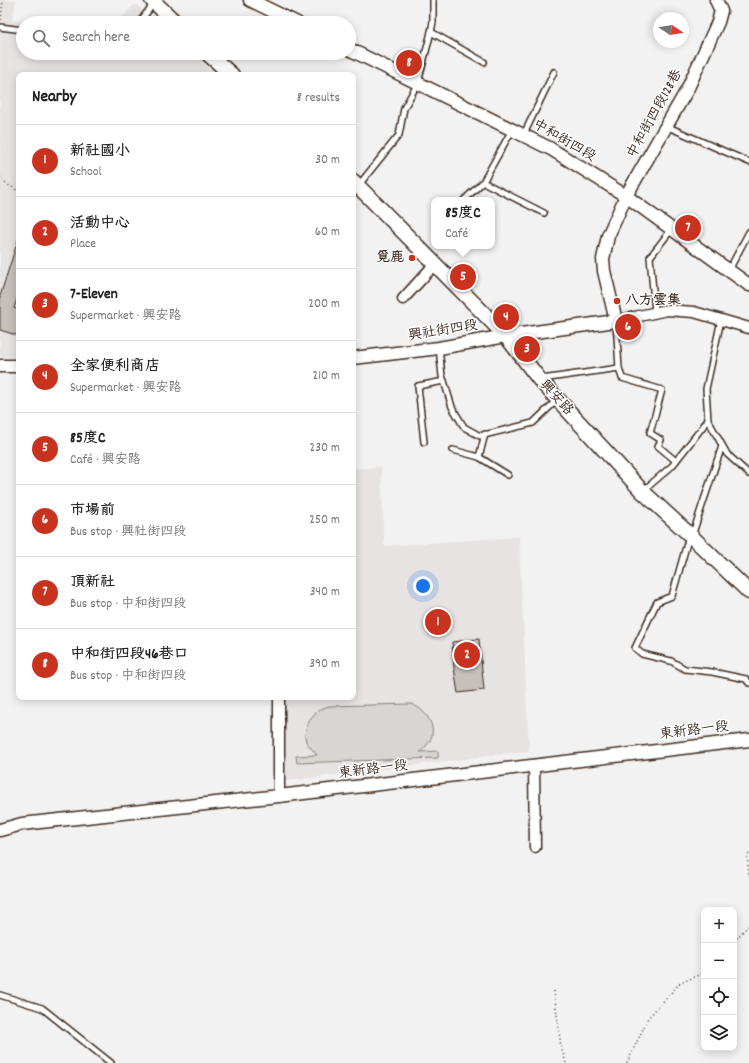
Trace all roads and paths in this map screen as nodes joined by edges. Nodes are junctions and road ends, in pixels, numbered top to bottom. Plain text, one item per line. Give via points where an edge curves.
1 (3, 0) edge
2 (250, 0) edge
3 (433, 0) edge
4 (716, 0) edge
5 (154, 1) edge
6 (266, 4) edge
7 (144, 16) edge
8 (169, 16) edge
9 (283, 16) edge
10 (0, 27) edge
11 (16, 29) edge
12 (431, 32) junction
13 (356, 53) edge
14 (215, 60) edge
15 (484, 62) dead end
16 (229, 72) edge
17 (554, 72) dead end
18 (418, 84) junction
19 (666, 126) junction
20 (512, 130) junction
21 (523, 135) junction
22 (749, 162) edge
23 (0, 177) edge
24 (482, 182) junction
25 (356, 185) edge
26 (356, 187) edge
27 (16, 189) edge
28 (626, 196) junction
29 (467, 197) edge
30 (544, 213) dead end
31 (672, 229) junction
32 (749, 232) edge
33 (435, 264) junction
34 (729, 270) junction
35 (749, 285) edge
36 (403, 299) dead end
37 (655, 312) junction
38 (721, 320) junction
39 (616, 321) junction
40 (749, 328) edge
41 (506, 336) junction
42 (439, 348) junction
43 (356, 358) edge
44 (0, 366) edge
45 (16, 366) edge
46 (618, 368) junction
47 (539, 379) junction
48 (444, 381) junction
49 (558, 400) junction
50 (708, 420) junction
51 (485, 434) junction
52 (424, 442) dead end
53 (722, 446) junction
54 (453, 450) dead end
55 (479, 457) junction
56 (676, 461) junction
57 (749, 474) edge
58 (508, 475) dead end
59 (642, 492) junction
60 (690, 536) junction
61 (749, 592) edge
62 (749, 683) edge
63 (279, 700) edge
64 (749, 740) edge
65 (534, 766) junction
66 (279, 796) junction
67 (0, 830) edge
68 (535, 847) dead end
69 (749, 854) edge
70 (749, 874) edge
71 (749, 925) edge
72 (737, 938) edge
73 (701, 974) edge
74 (554, 991) dead end
75 (0, 994) edge
76 (111, 1063) edge
77 (566, 1063) edge
78 (627, 1063) edge

1 - 10 path
2 - 6 street
3 - 12 lane
4 - 19 street, 中和街四段128巷 via 721,11 718,22 687,90
5 - 7 lane
5 - 8 main road
6 - 9 street
10 - 11 lane
12 - 15 lane
12 - 18 lane
13 - 18 street, 中和街四段
14 - 16 main road
17 - 21 lane
18 - 20 street, 中和街四段
18 - 25 lane via 404,108 399,135
19 - 22 lane
19 - 28 street, 中和街四段128巷
20 - 21 street, 中和街四段
20 - 24 lane
21 - 28 street, 中和街四段 via 551,149
23 - 27 path
24 - 29 lane
24 - 30 lane
26 - 33 main road, 興安路
28 - 31 street, 中和街四段
28 - 39 street, 中和街四段128巷 via 608,236 603,259
31 - 34 street, 中和街四段
31 - 37 lane via 650,257
32 - 34 lane
33 - 36 street
33 - 41 main road, 興安路
34 - 35 street, 中和街四段
37 - 38 street, 興社街四段 via 694,312
37 - 39 street, 興社街四段
38 - 40 street, 興社街四段
38 - 50 lane via 706,389
39 - 41 street, 興社街四段
39 - 46 lane
41 - 42 street, 興社街四段
41 - 47 main road, 興安路
42 - 43 street, 興社街四段
42 - 48 lane
44 - 45 street
46 - 47 lane
46 - 56 lane via 622,378 662,390 650,433 661,440 658,446
47 - 49 main road, 興安路
48 - 51 lane via 452,406 464,427 480,436
48 - 52 lane via 418,386
49 - 51 lane via 533,423
49 - 59 main road, 興安路
50 - 53 lane
50 - 56 lane
51 - 55 lane
53 - 57 lane
53 - 60 lane
54 - 55 lane
55 - 58 lane
56 - 59 lane
59 - 60 main road, 興安路
60 - 61 main road, 興安路
60 - 62 lane via 672,596 657,602 635,648 642,654 671,661 685,669 746,679
63 - 66 street
64 - 65 street, 東新路一段
65 - 66 street, 東新路一段
65 - 68 street
66 - 67 street, 東新路一段 via 22,824
69 - 70 path
71 - 72 path
73 - 78 path via 680,983 648,1018
74 - 77 path via 561,1047
75 - 76 lane via 42,1008

